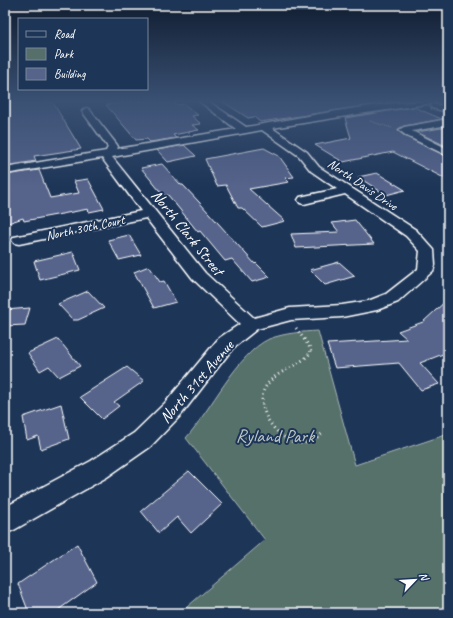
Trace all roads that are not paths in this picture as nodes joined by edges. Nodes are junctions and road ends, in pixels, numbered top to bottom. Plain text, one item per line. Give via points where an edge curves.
1 (100, 130) edge
2 (253, 130) edge
3 (268, 130) edge
4 (405, 130) edge
5 (245, 131) joint
6 (448, 153) edge
7 (109, 154) junction
8 (5, 171) edge
9 (348, 190) junction
10 (304, 200) dead end
11 (150, 213) junction
12 (20, 240) dead end
13 (427, 250) joint
14 (251, 325) junction
15 (5, 521) edge

1 - 7 street, North Clark Street via 112,147
2 - 5 street
3 - 9 street, North Davis Drive via 299,151 315,169
4 - 6 street
5 - 7 street
7 - 8 street
7 - 11 street, North Clark Street via 108,160
9 - 10 street
9 - 13 street, North Davis Drive via 411,233
11 - 12 street, North 30th Court
11 - 14 street, North Clark Street via 199,276
13 - 14 street, North 31st Avenue via 425,271 392,298 371,306 287,315
14 - 15 street, North 31st Avenue via 226,343 173,409 142,440 99,469

